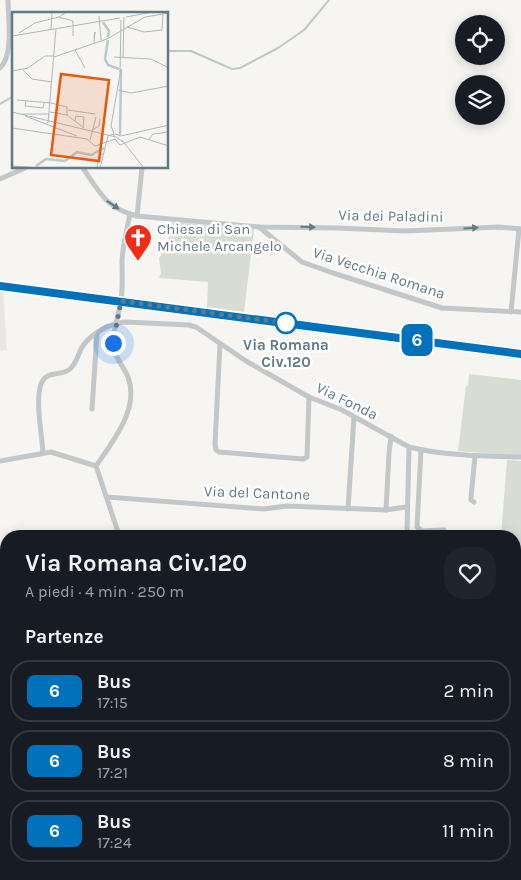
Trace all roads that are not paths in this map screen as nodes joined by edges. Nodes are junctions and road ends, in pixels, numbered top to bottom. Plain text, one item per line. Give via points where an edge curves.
1 (8, 0) edge
2 (0, 68) edge
3 (21, 169) edge
4 (84, 169) edge
5 (142, 169) edge
6 (0, 179) edge
7 (130, 214) junction
8 (137, 216) junction
9 (260, 227) junction
10 (520, 229) edge
11 (0, 286) edge
12 (121, 301) junction
13 (512, 312) junction
14 (521, 312) edge
15 (117, 323) junction
16 (97, 333) junction
17 (220, 344) junction
18 (521, 354) edge
19 (309, 397) junction
20 (92, 409) dead end
21 (354, 417) junction
22 (391, 436) junction
23 (409, 447) junction
24 (421, 450) junction
25 (43, 453) junction
26 (475, 456) junction
27 (521, 458) edge
28 (0, 461) edge
29 (96, 466) junction
30 (107, 497) junction
31 (474, 502) dead end
32 (406, 506) junction
33 (348, 509) junction
34 (386, 510) junction
35 (117, 530) edge
36 (407, 530) edge
37 (421, 530) edge

1 - 2 street via 8,53
3 - 6 street
4 -> 7 street via 102,198
5 - 8 street
7 - 8 street
7 - 12 street via 122,259
8 - 9 street
9 -> 10 street, Via dei Paladini via 405,231 481,227
9 - 13 street, Via Vecchia Romana via 302,262 333,273 442,308
10 - 13 street
11 - 12 main road
12 - 15 street
12 - 18 main road
13 - 14 street, Via Vecchia Romana
15 - 16 street, Via Fonda
15 - 17 street, Via Fonda via 189,325 203,330
15 - 29 street via 113,350 126,372 132,396 127,418
16 - 20 street
16 - 25 street, Via Fonda via 84,344 69,370 48,375 42,384 39,406
17 - 19 street, Via Fonda
17 - 19 street via 214,444 219,452 307,457
19 - 21 street, Via Fonda
21 - 22 street, Via Fonda
21 - 33 street
22 - 23 street, Via Fonda
22 - 34 street
23 - 24 street, Via Fonda
23 - 32 street
24 - 26 street, Via Fonda
24 - 37 street via 417,527
25 - 28 street
25 - 29 street via 57,453
26 - 27 street, Via Fonda
26 - 31 street via 471,497
29 - 30 street
30 - 33 street, Via del Cantone via 264,509 287,506
30 - 35 street
32 - 34 street, Via del Cantone
32 - 36 street
33 - 34 street, Via del Cantone

